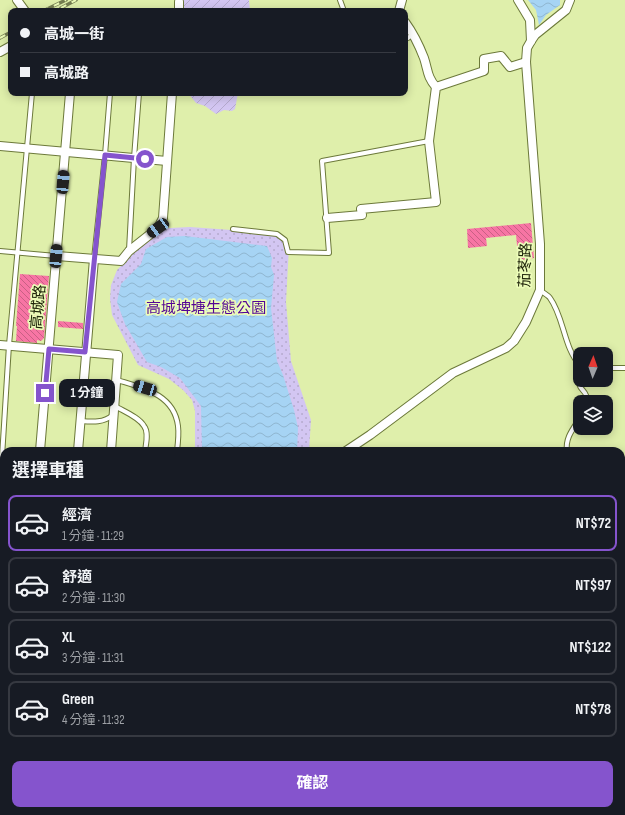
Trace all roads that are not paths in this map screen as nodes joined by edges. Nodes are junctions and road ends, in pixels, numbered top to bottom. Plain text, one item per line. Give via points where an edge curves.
1 (17, 0) edge
2 (518, 0) edge
3 (570, 0) edge
4 (179, 2) dead end
5 (24, 8) edge
6 (179, 8) edge
7 (408, 26) edge
8 (413, 34) junction
9 (408, 38) edge
10 (531, 40) junction
11 (0, 51) edge
12 (0, 55) edge
13 (526, 62) junction
14 (436, 87) junction
15 (32, 96) edge
16 (70, 96) edge
17 (110, 96) edge
18 (139, 96) edge
19 (172, 96) edge
20 (429, 141) junction
21 (0, 146) edge
22 (27, 148) junction
23 (65, 152) junction
24 (105, 155) junction
25 (134, 158) junction
26 (167, 161) junction
27 (327, 218) junction
28 (233, 230) dead end
29 (0, 251) edge
30 (129, 251) junction
31 (17, 252) junction
32 (56, 256) junction
33 (94, 259) junction
34 (540, 290) junction
35 (0, 345) edge
36 (9, 346) junction
37 (49, 349) junction
38 (85, 352) junction
39 (573, 354) edge
40 (613, 368) edge
41 (625, 368) edge
42 (116, 379) junction
43 (579, 387) edge
44 (586, 395) edge
45 (114, 406) junction
46 (113, 414) junction
47 (80, 421) junction
48 (573, 428) edge
49 (3, 447) edge
50 (40, 447) edge
51 (78, 447) edge
52 (111, 447) edge
53 (146, 447) edge
54 (177, 447) edge
55 (352, 447) edge
56 (566, 447) edge

1 - 5 street
2 - 10 street, 茄苳路 via 530,20
3 - 10 street via 566,10
4 - 6 street
7 - 8 street
8 - 9 lane
8 - 14 street via 430,80
10 - 13 street, 茄苳路 via 527,48
11 - 12 lane
13 - 14 street via 510,67 501,56 484,59 484,71
13 - 34 street, 茄苳路 via 540,244
14 - 20 street
15 - 22 lane
16 - 23 street, 高城路
17 - 24 lane
18 - 25 lane
19 - 26 street
20 - 27 lane via 322,161
20 - 27 street via 436,202 361,209 362,215
21 - 22 street
22 - 23 street
22 - 31 lane
23 - 24 street
23 - 32 street, 高城路
24 - 25 street
24 - 33 lane
25 - 26 street
25 - 30 lane
26 - 30 street via 163,218 158,228
27 - 28 lane via 329,253 288,252 285,240 277,234
29 - 31 lane
30 - 33 street via 121,261
31 - 32 lane
31 - 36 lane
32 - 33 street
32 - 37 street, 高城路
33 - 38 street
34 - 39 lane via 550,298
34 - 55 street, 茄苳路 via 526,322 514,341 506,348 453,373
35 - 36 street
36 - 37 street
36 - 49 lane
37 - 38 street
37 - 50 street, 高城路
38 - 42 street via 118,355
38 - 47 street
40 - 41 lane
42 - 45 street
42 - 54 lane via 145,388 166,400 174,410 179,427
43 - 44 lane
45 - 46 street
45 - 53 lane via 134,416 145,426
46 - 47 lane via 107,420 98,422
46 - 52 street
47 - 51 street
48 - 56 lane via 568,436

